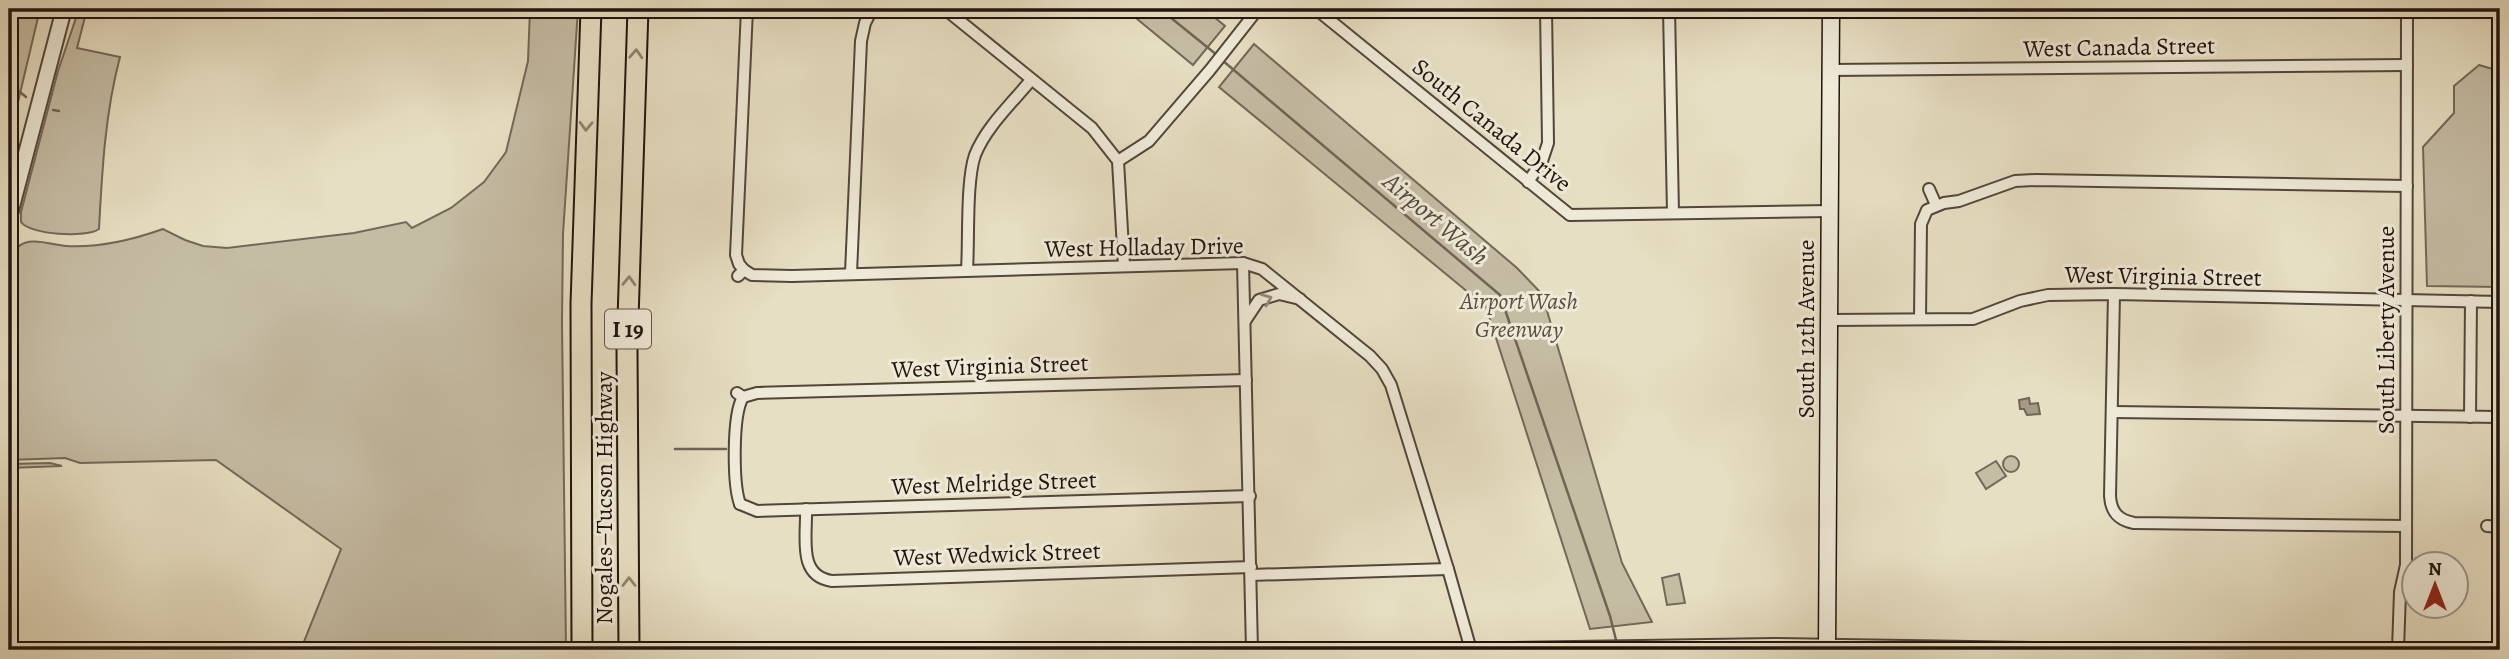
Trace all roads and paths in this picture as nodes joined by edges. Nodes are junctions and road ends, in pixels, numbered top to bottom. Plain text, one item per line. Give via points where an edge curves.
1 (64, 9) edge
2 (591, 9) edge
3 (638, 9) edge
4 (747, 9) edge
5 (872, 9) edge
6 (945, 9) edge
7 (1258, 9) edge
8 (1317, 9) edge
9 (1546, 9) edge
10 (1670, 9) edge
11 (1831, 9) edge
12 (2407, 9) edge
13 (2407, 65) junction
14 (1830, 70) junction
15 (1031, 80) junction
16 (1118, 161) junction
17 (1528, 182) junction
18 (2407, 186) junction
19 (1929, 189) dead end
20 (1932, 207) junction
21 (1830, 211) junction
22 (1673, 213) junction
23 (9, 218) edge
24 (1243, 263) junction
25 (1124, 266) junction
26 (967, 270) junction
27 (851, 273) junction
28 (2114, 294) junction
29 (1302, 300) junction
30 (2407, 301) junction
31 (2471, 301) junction
32 (2500, 302) edge
33 (1920, 319) junction
34 (1829, 320) junction
35 (1244, 324) junction
36 (1246, 380) junction
37 (2113, 412) junction
38 (2406, 417) junction
39 (2470, 417) junction
40 (2500, 417) edge
41 (1250, 496) junction
42 (737, 508) joint
43 (806, 509) junction
44 (2406, 526) junction
45 (2487, 526) dead end
46 (2500, 527) edge
47 (1448, 569) junction
48 (1251, 571) junction
49 (1827, 648) edge
50 (582, 650) edge
51 (629, 650) edge
52 (1252, 650) edge
53 (1471, 650) edge
54 (1508, 650) edge
55 (1583, 650) edge
56 (2036, 650) edge
57 (2398, 650) edge

1 - 23 street
2 -> 50 highway, Nogales–Tucson Highway / I 19 via 581,304
51 -> 3 highway, Nogales–Tucson Highway / I 19 via 627,350
4 - 27 street, West Holladay Drive via 736,255 741,273
5 - 27 street via 860,41
6 - 15 street
7 - 16 street via 1149,141
8 - 17 street, South Canada Drive
9 - 17 street via 1548,143
10 - 22 street
11 - 14 main road, South 12th Avenue
12 - 13 street, South Liberty Avenue
13 - 14 street, West Canada Street
13 - 18 street, South Liberty Avenue
14 - 21 main road, South 12th Avenue
15 - 16 street via 1092,128
15 - 26 street via 974,157
16 - 25 street
17 - 22 street, South Canada Drive via 1570,215
18 - 20 street via 2036,180 2015,181
18 - 30 street, South Liberty Avenue
19 - 20 street
20 - 33 street via 1921,224
21 - 22 street, South Canada Drive
21 - 34 main road, South 12th Avenue
24 - 25 street, West Holladay Drive
24 - 29 street, West Holladay Drive via 1270,274
24 - 35 street
25 - 26 street, West Holladay Drive
26 - 27 street, West Holladay Drive
28 - 30 street, West Virginia Street
28 - 33 street, West Virginia Street via 2037,296 1973,319
28 - 37 street
35 -> 29 street via 1259,300 1279,295
29 - 47 street, West Holladay Drive via 1370,356 1391,385
30 - 31 street, West Virginia Street
30 - 38 street, South Liberty Avenue
31 - 32 street, West Virginia Street
31 - 39 street
33 - 34 street, West Virginia Street
34 - 49 main road, South 12th Avenue
35 - 36 street
36 - 41 street
36 - 42 street, West Virginia Street via 740,395 736,413
37 - 38 street
37 - 44 street via 2110,496 2116,518 2134,523
38 - 39 street
38 - 44 street, South Liberty Avenue
39 - 40 street
41 - 43 street, West Melridge Street
41 - 48 street
42 - 43 street, West Melridge Street
43 - 48 street, West Wedwick Street via 809,579
44 - 57 street, South Liberty Avenue
45 - 46 street
47 - 48 street, West Wedwick Street
47 - 53 street, West Holladay Drive
48 - 52 street
49 - 55 street
49 - 56 street
54 - 55 street

